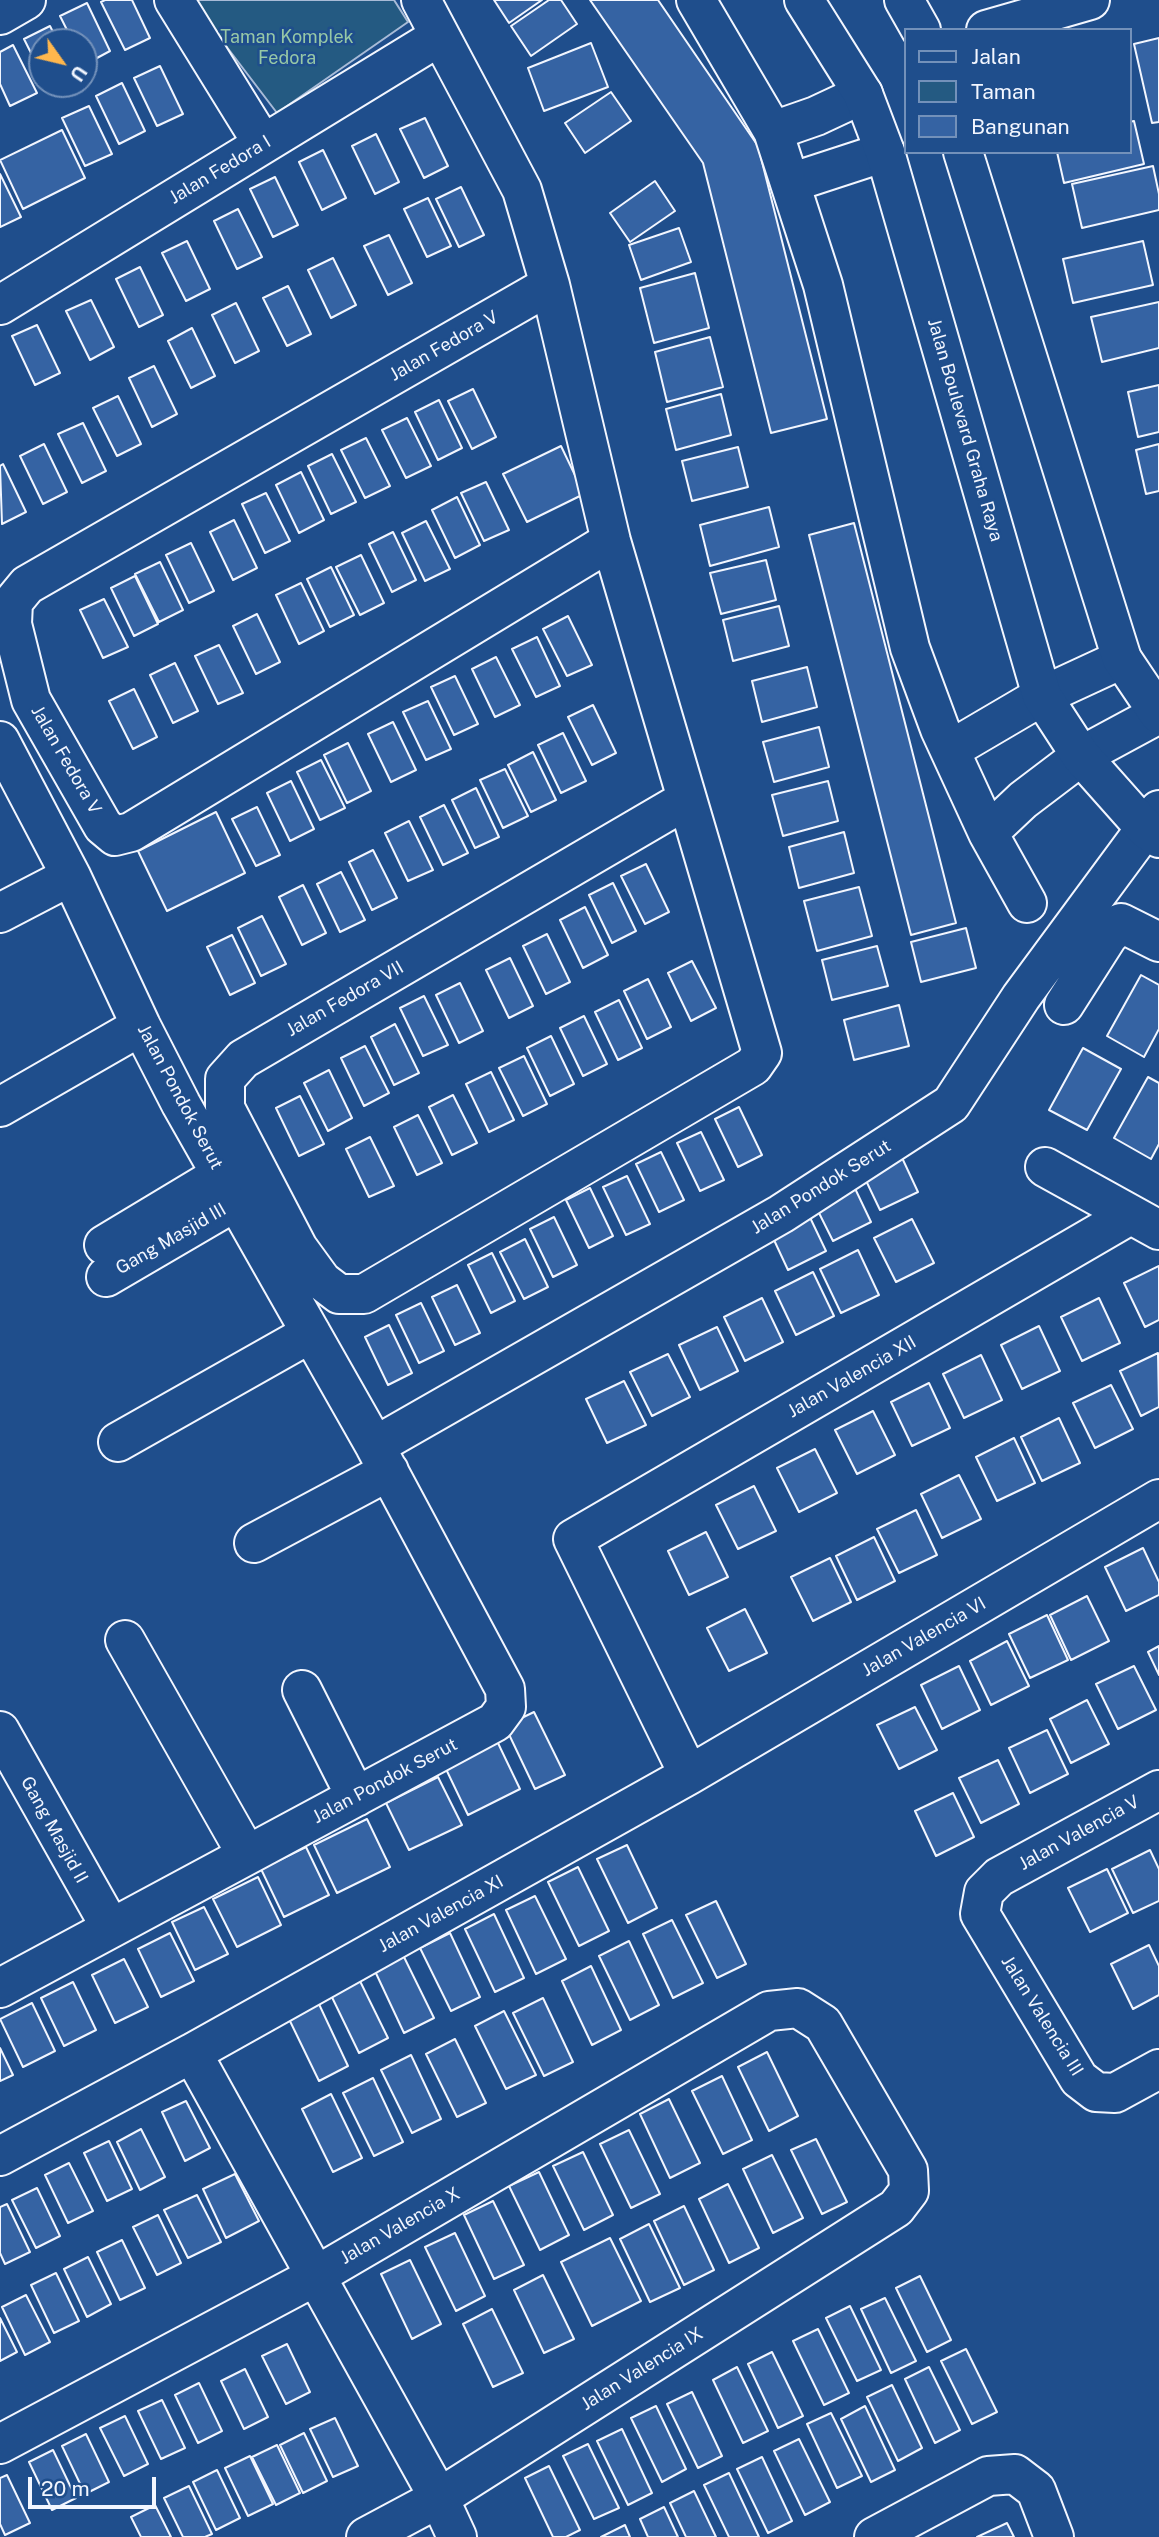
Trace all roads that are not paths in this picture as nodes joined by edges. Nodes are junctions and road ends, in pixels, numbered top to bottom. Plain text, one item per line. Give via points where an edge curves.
1 (26, 0) edge
2 (174, 0) edge
3 (421, 0) edge
4 (696, 0) edge
5 (804, 0) edge
6 (904, 0) edge
7 (1090, 0) edge
8 (0, 15) edge
9 (920, 28) edge
10 (993, 28) edge
11 (440, 36) junction
12 (863, 94) junction
13 (773, 131) junction
14 (263, 144) junction
15 (885, 152) junction
16 (964, 154) edge
17 (790, 183) junction
18 (550, 285) junction
19 (0, 304) edge
20 (611, 541) junction
21 (1122, 659) junction
22 (1042, 696) junction
23 (1159, 714) edge
24 (2, 750) edge
25 (950, 750) junction
26 (1081, 756) junction
27 (685, 800) junction
28 (1154, 825) edge
29 (988, 833) junction
30 (71, 876) junction
31 (1027, 903) dead end
32 (0, 913) edge
33 (1159, 942) edge
34 (1064, 1005) dead end
35 (141, 1026) junction
36 (0, 1107) edge
37 (1045, 1167) dead end
38 (229, 1187) junction
39 (1145, 1222) edge
40 (105, 1261) dead end
41 (311, 1333) junction
42 (118, 1442) dead end
43 (382, 1459) junction
44 (1159, 1499) edge
45 (254, 1543) dead end
46 (125, 1640) dead end
47 (302, 1689) dead end
48 (0, 1731) edge
49 (689, 1775) junction
50 (1159, 1790) edge
51 (356, 1797) junction
52 (247, 1855) junction
53 (999, 1877) joint
54 (111, 1928) junction
55 (0, 1988) edge
56 (798, 2008) joint
57 (192, 2053) junction
58 (1159, 2069) edge
59 (0, 2157) edge
60 (314, 2277) junction
61 (0, 2444) edge
62 (439, 2498) junction
63 (366, 2537) edge
64 (457, 2537) edge
65 (874, 2537) edge
66 (1054, 2537) edge

1 - 8 street
2 - 14 street
3 - 11 street
4 - 13 street
5 - 12 street, Jalan Boulevard Graha Raya
6 - 9 street
7 - 10 street
11 - 14 street, Jalan Fedora I
11 - 18 street via 522,190
12 - 13 street
12 - 15 street, Jalan Boulevard Graha Raya
13 - 17 street
14 - 19 street, Jalan Fedora I
15 - 17 street
15 - 22 street, Jalan Boulevard Graha Raya
16 - 21 street
17 - 25 street via 823,285 910,648
18 - 20 street
18 - 20 street, Jalan Fedora V via 27,585 13,602 12,624 31,699 103,826 115,836 131,832
20 - 27 street
21 - 22 street
21 - 23 street
22 - 25 street
22 - 26 street, Jalan Boulevard Graha Raya
23 - 26 street
24 - 30 street, Jalan Pondok Serut
25 - 29 street
26 - 28 street, Jalan Boulevard Graha Raya
26 - 29 street
27 - 27 street, Jalan Fedora VII via 762,1053 753,1066 364,1294 339,1294 322,1281 298,1248 225,1108 225,1079 243,1059
28 - 43 street, Jalan Pondok Serut via 1021,997 951,1104
29 - 31 street
30 - 32 street
30 - 35 street, Jalan Pondok Serut
33 - 34 street via 1121,923
35 - 36 street
35 - 38 street, Jalan Pondok Serut
37 - 39 street
38 - 40 street, Gang Masjid III
38 - 41 street, Jalan Pondok Serut
39 - 49 street, Jalan Valencia XII via 573,1539
41 - 42 street
41 - 43 street, Jalan Pondok Serut
43 - 45 street
43 - 51 street, Jalan Pondok Serut via 505,1689 506,1707 495,1722
44 - 49 street, Jalan Valencia VI
46 - 52 street
47 - 51 street
48 - 54 street, Gang Masjid II
49 - 57 street, Jalan Valencia XI
50 - 53 street, Jalan Valencia V
51 - 52 street, Jalan Pondok Serut
52 - 54 street, Jalan Pondok Serut
53 - 58 street, Jalan Valencia III via 984,1892 980,1914 1079,2079 1096,2092 1115,2093
54 - 55 street, Jalan Pondok Serut
56 - 60 street, Jalan Valencia X via 769,2011
56 - 62 street, Jalan Valencia IX via 823,2024 908,2170 909,2191 895,2208
57 - 59 street, Jalan Valencia XI
57 - 60 street
60 - 61 street, Jalan Valencia X
60 - 62 street
62 - 63 street, Jalan Valencia IX
62 - 64 street
65 - 66 street via 988,2476 1015,2474 1036,2490

